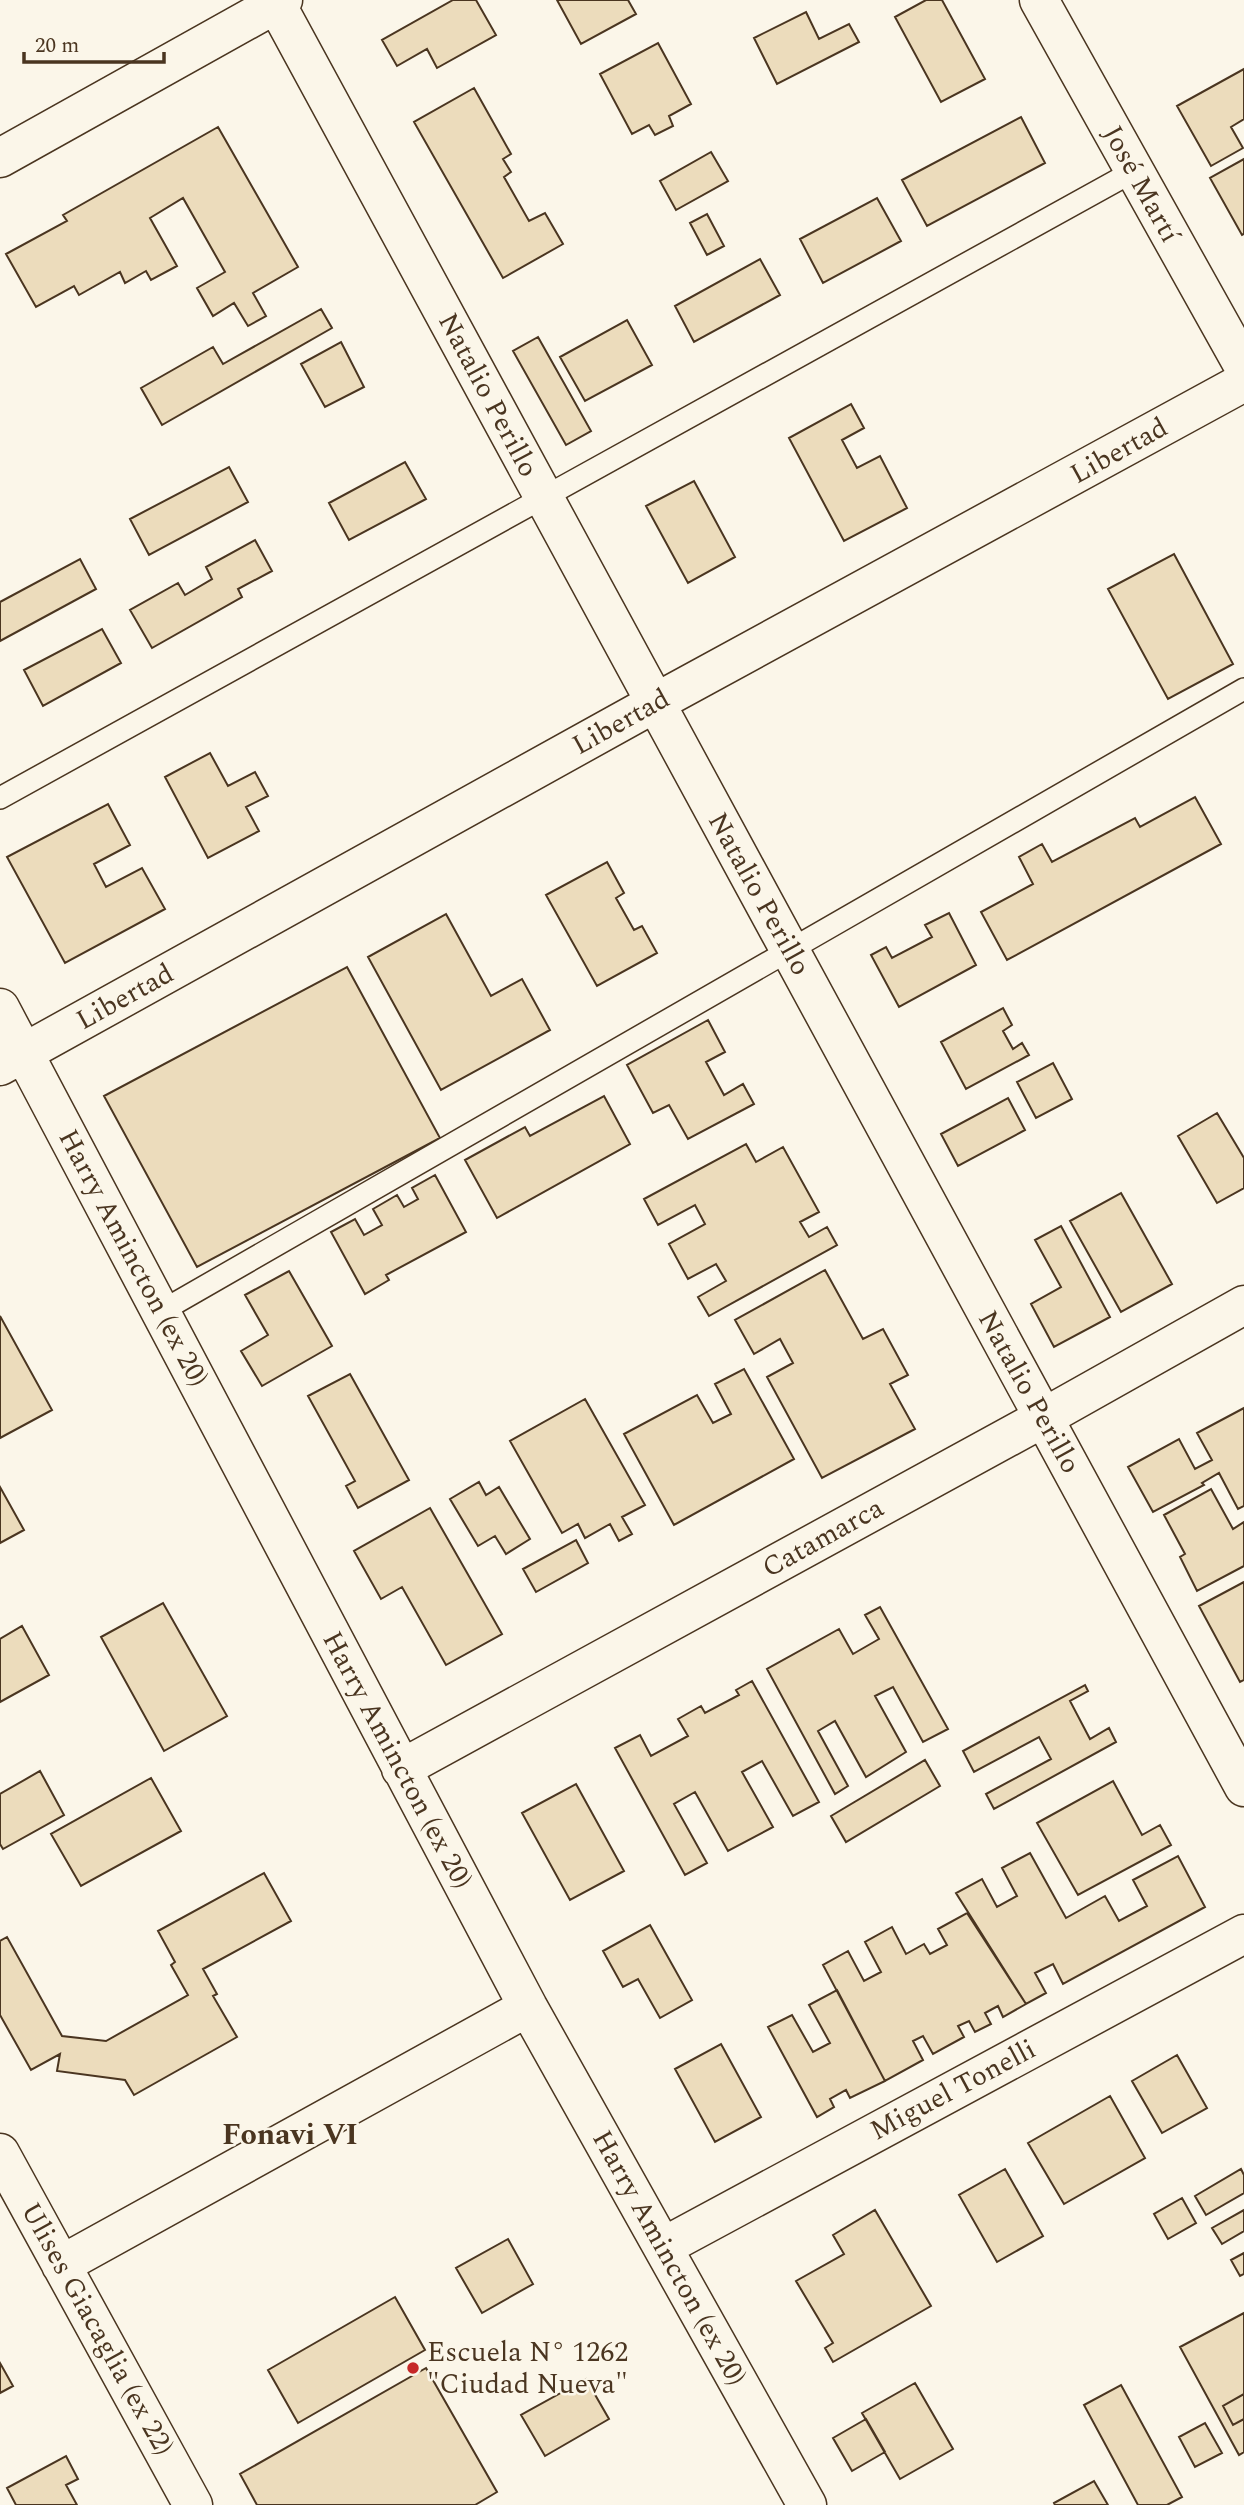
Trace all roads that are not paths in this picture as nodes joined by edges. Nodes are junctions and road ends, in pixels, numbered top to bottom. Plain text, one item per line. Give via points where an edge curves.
1 (1039, 0) edge
2 (277, 1) edge
3 (0, 158) edge
4 (1135, 171) junction
5 (1244, 367) edge
6 (1244, 382) edge
7 (544, 498) junction
8 (1244, 689) edge
9 (655, 703) junction
10 (0, 799) edge
11 (789, 950) junction
12 (0, 1008) edge
13 (12, 1059) edge
14 (1244, 1305) edge
15 (160, 1311) junction
16 (1043, 1418) junction
17 (401, 1769) junction
18 (1244, 1787) edge
19 (1244, 1934) edge
20 (528, 2007) junction
21 (0, 2153) edge
22 (663, 2247) junction
23 (61, 2265) junction
24 (193, 2505) edge
25 (807, 2505) edge

1 - 4 street, José Martí
2 - 3 street
2 - 7 street, Natalio Perillo
4 - 5 street, José Martí
4 - 7 lane
6 - 9 street, Libertad
7 - 9 street, Natalio Perillo
7 - 10 lane
8 - 11 lane
9 - 11 street, Natalio Perillo
9 - 13 street, Libertad
11 - 15 lane
11 - 16 street, Natalio Perillo
12 - 13 street, Harry Amincton (ex 20)
13 - 15 street, Harry Amincton (ex 20)
14 - 16 street, Catamarca
15 - 17 street, Harry Amincton (ex 20)
16 - 17 street, Catamarca
16 - 18 street, Natalio Perillo
17 - 20 street, Harry Amincton (ex 20)
19 - 22 street, Miguel Tonelli
20 - 22 street, Harry Amincton (ex 20)
20 - 23 street
21 - 23 street, Ulises Giacaglia (ex 22)
22 - 25 street, Harry Amincton (ex 20)
23 - 24 street, Ulises Giacaglia (ex 22)

